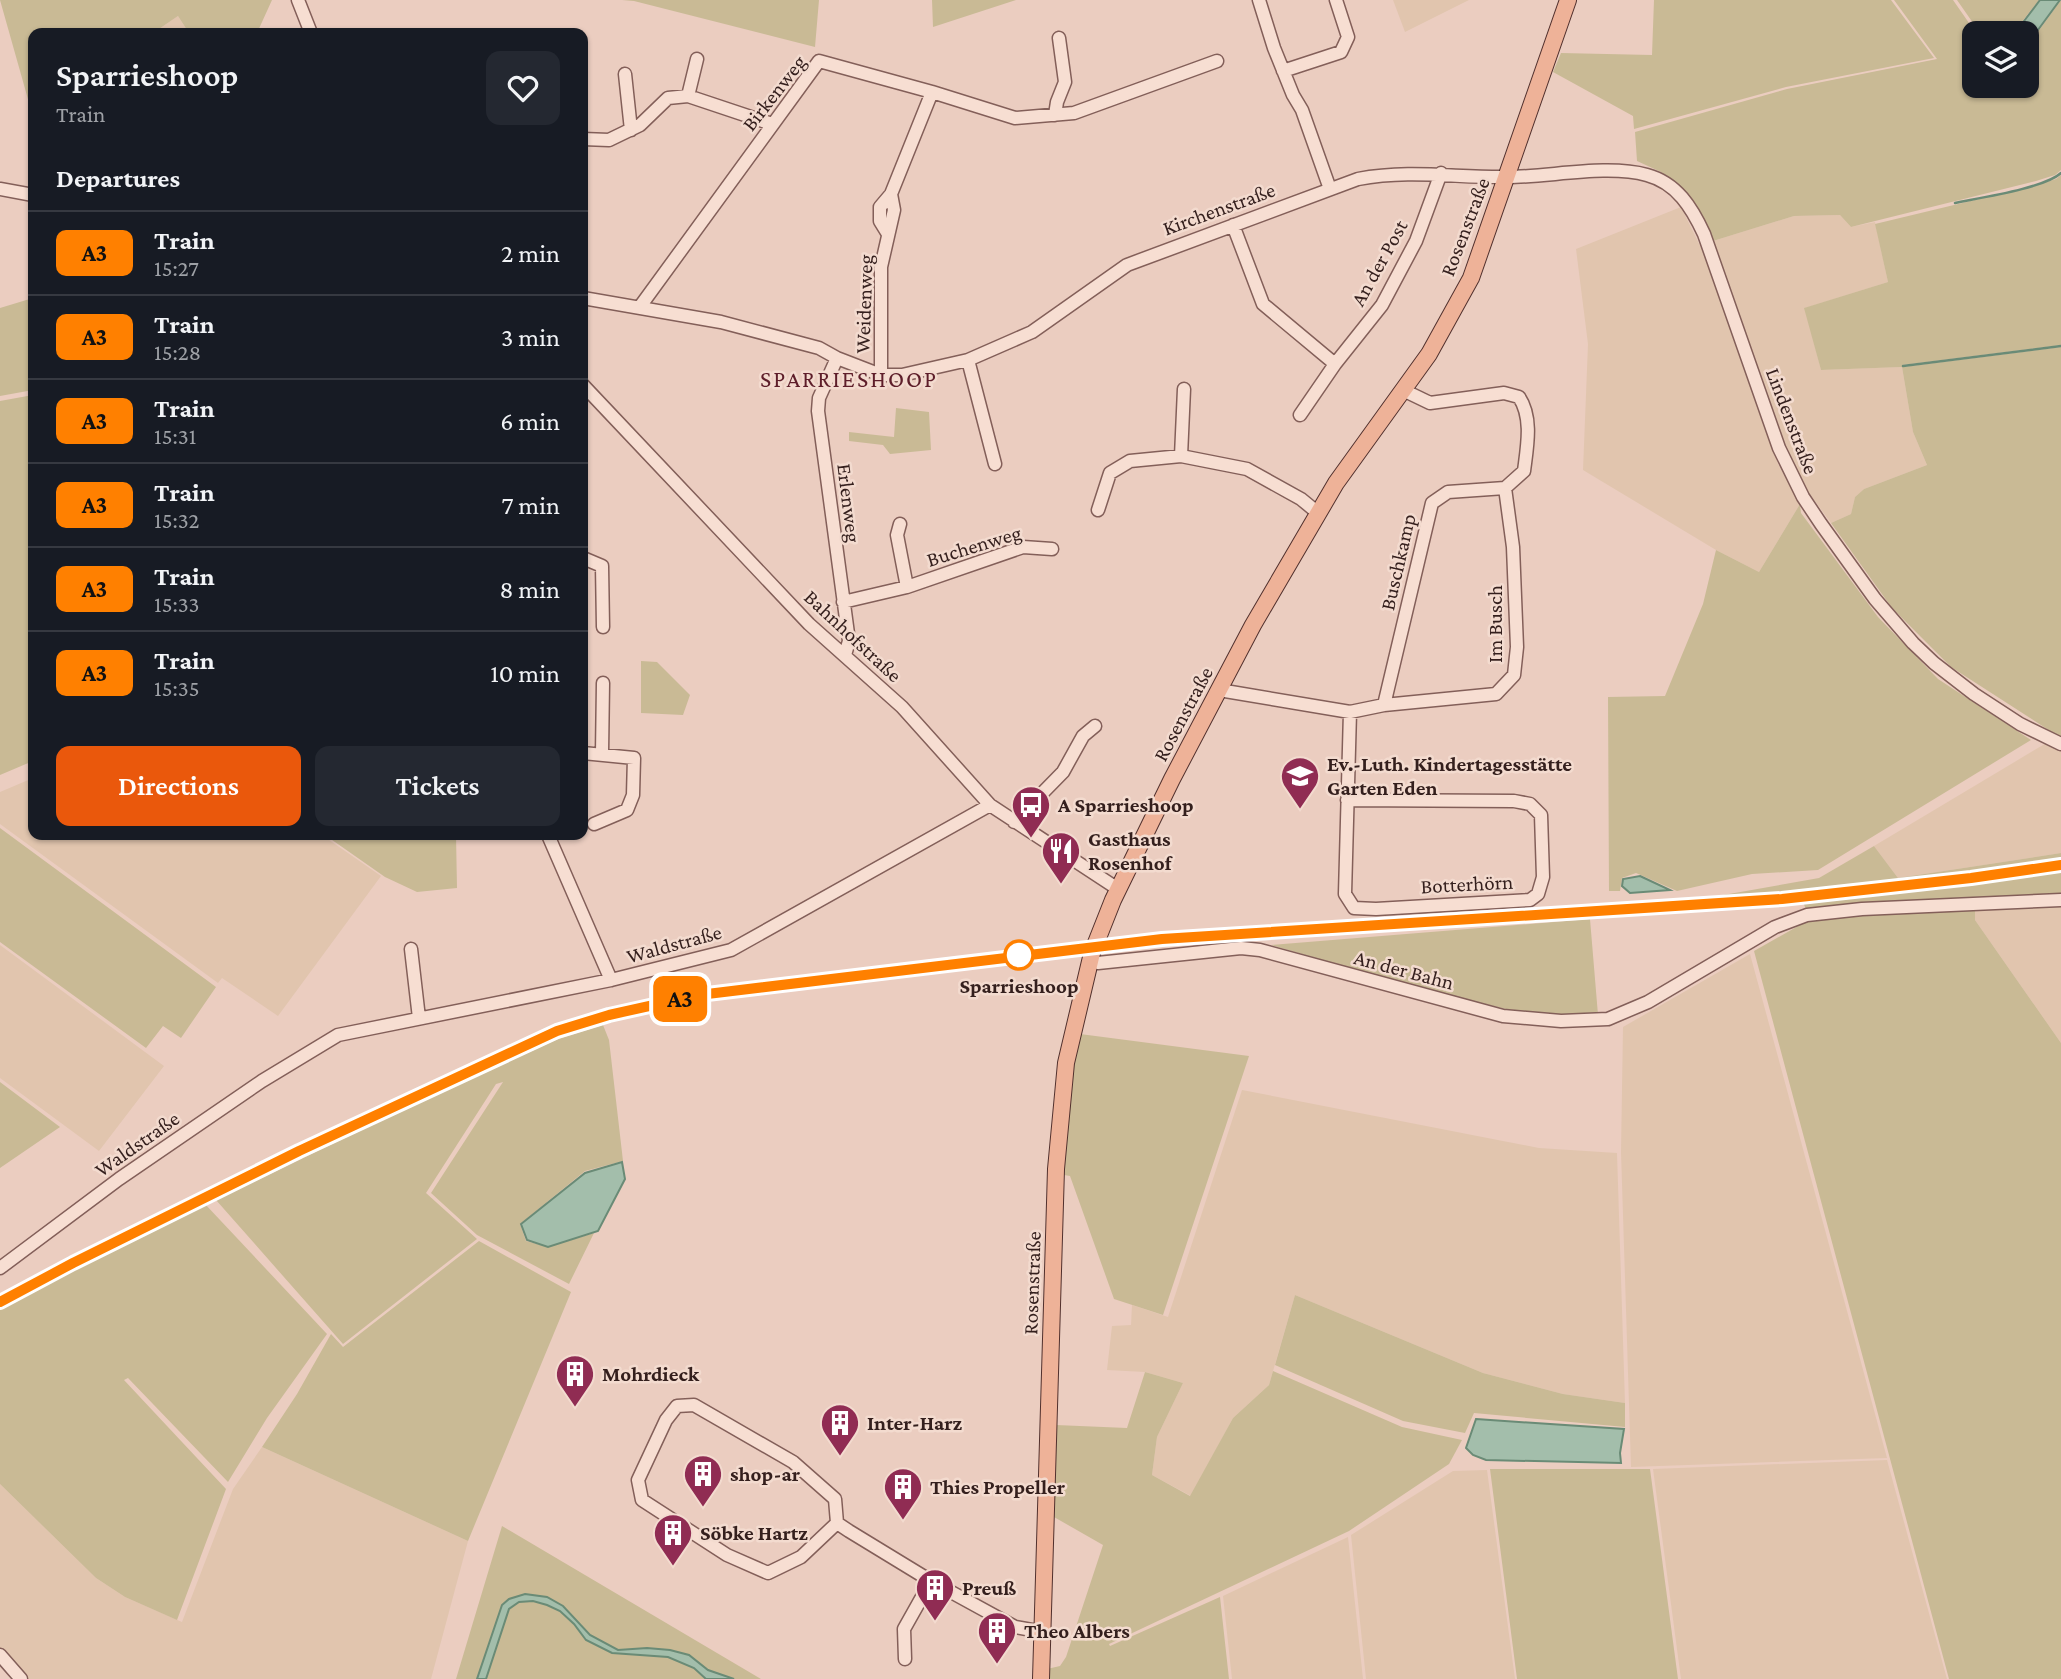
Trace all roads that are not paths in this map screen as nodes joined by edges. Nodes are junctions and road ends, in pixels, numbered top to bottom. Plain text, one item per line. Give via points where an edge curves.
1 (298, 0) edge
2 (1259, 0) edge
3 (1336, 0) edge
4 (1567, 0) edge
5 (310, 28) edge
6 (1059, 38) dead end
7 (697, 59) dead end
8 (1217, 61) dead end
9 (1283, 71) junction
10 (625, 74) dead end
11 (932, 92) junction
12 (688, 96) junction
13 (1055, 116) junction
14 (772, 124) junction
15 (631, 130) junction
16 (588, 139) edge
17 (1441, 173) junction
18 (1507, 177) junction
19 (0, 188) edge
20 (1330, 189) junction
21 (28, 194) edge
22 (1233, 225) junction
23 (588, 299) edge
24 (639, 308) junction
25 (837, 358) junction
26 (968, 360) junction
27 (1335, 364) junction
28 (881, 375) junction
29 (1184, 388) dead end
30 (588, 390) edge
31 (1403, 390) junction
32 (1300, 415) dead end
33 (1181, 456) junction
34 (995, 464) dead end
35 (1505, 488) junction
36 (1098, 510) dead end
37 (1318, 513) junction
38 (901, 524) dead end
39 (1052, 549) dead end
40 (588, 560) edge
41 (907, 587) junction
42 (843, 602) junction
43 (603, 627) dead end
44 (845, 655) junction
45 (603, 683) dead end
46 (1219, 690) junction
47 (1384, 705) junction
48 (1350, 712) junction
49 (1096, 726) dead end
50 (2059, 743) edge
51 (588, 753) edge
52 (602, 753) junction
53 (1347, 800) junction
54 (990, 805) junction
55 (1014, 822) junction
56 (594, 824) dead end
57 (550, 840) edge
58 (1118, 890) junction
59 (2061, 900) edge
60 (411, 949) dead end
61 (1090, 961) junction
62 (611, 980) junction
63 (419, 1018) junction
64 (0, 1268) edge
65 (837, 1523) junction
66 (931, 1581) junction
67 (1043, 1632) junction
68 (0, 1655) edge
69 (905, 1659) dead end
70 (21, 1679) edge
71 (1041, 1679) edge

1 - 5 street
2 - 9 street
3 - 9 street via 1348,37 1341,52
4 - 18 main road, Rosenstraße
6 - 13 street via 1065,82
7 - 12 street
8 - 13 street, Birkenweg
9 - 20 street
10 - 15 street
11 - 13 street, Birkenweg via 1015,118
11 - 14 street, Birkenweg via 819,61
11 - 28 street, Weidenweg via 891,194 894,210 881,267
12 - 14 street
12 - 15 street via 668,99
14 - 24 street, Birkenweg
15 - 16 street via 610,140
17 - 18 street, Kirchenstraße
17 - 20 street, Kirchenstraße via 1387,173
17 - 27 street, An der Post via 1416,241 1387,295
18 - 31 main road, Rosenstraße via 1471,278 1429,354
18 - 50 street, Lindenstraße via 1621,170 1648,175 1673,188 1691,207 1704,234 1779,448 1821,524 1875,598 1934,663 2020,724
19 - 21 street
20 - 22 street, Kirchenstraße
22 - 26 street, Kirchenstraße via 1127,265 1032,332
22 - 27 street via 1263,304
23 - 24 street, Kirchenstraße
24 - 25 street, Kirchenstraße via 721,322 819,348
25 - 28 street, Kirchenstraße
25 - 42 street, Erlenweg via 818,411
26 - 28 street, Kirchenstraße via 902,375
26 - 34 street
27 - 32 street, An der Post
29 - 33 street
30 - 44 street, Bahnhofstraße via 809,624
31 - 35 street via 1430,403 1504,393 1519,397 1529,433 1524,471
31 - 37 main road, Rosenstraße
33 - 36 street via 1130,461 1110,473
33 - 37 street via 1247,470
35 - 47 street, Buschkamp via 1448,492 1432,503
35 - 47 street, Im Busch via 1513,547 1514,675 1496,694
37 - 46 main road, Rosenstraße
38 - 41 street, Buchenweg via 897,535
39 - 41 street, Buchenweg via 1023,547
40 - 43 street via 602,566
41 - 42 street, Buchenweg
42 - 44 street, Erlenweg via 849,641
44 - 54 street, Bahnhofstraße via 902,707
45 - 52 street
46 - 48 street, Im Busch
46 - 58 main road, Rosenstraße
47 - 48 street, Im Busch
48 - 53 street, Botterhörn
49 - 55 street via 1083,736 1063,772
51 - 52 street
52 - 56 street via 634,758 634,796 627,810
53 - 53 street, Botterhörn via 1345,894 1354,908 1530,900 1538,894 1541,815 1530,804
54 - 55 street, Bahnhofstraße
54 - 62 street, Waldstraße via 731,950
55 - 58 street, Bahnhofstraße
57 - 62 street
58 - 61 main road, Rosenstraße
59 - 61 street, An der Bahn via 1808,915 1775,927 1648,1002 1608,1019 1503,1016 1260,950
60 - 63 street
61 - 67 main road, Rosenstraße via 1066,1063 1056,1168
62 - 63 street, Waldstraße
63 - 64 street, Waldstraße via 338,1035 314,1049 119,1179
65 - 65 street via 835,1499 793,1462 695,1405 677,1406 666,1420 638,1480 642,1500 727,1555 768,1573 801,1557
65 - 66 street
66 - 67 street via 1015,1627
66 - 69 street via 904,1629
67 - 71 main road, Rosenstraße
68 - 70 street

